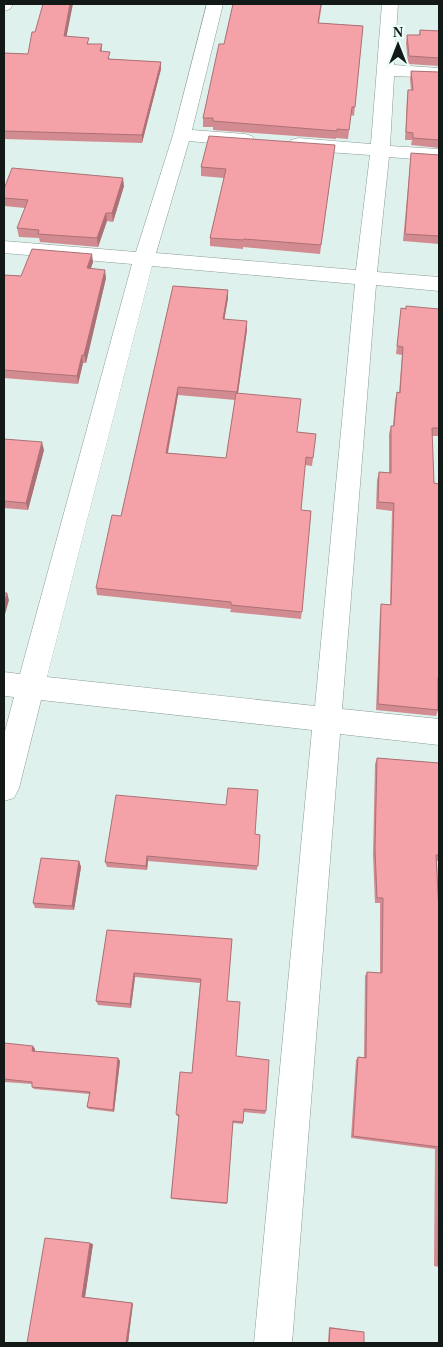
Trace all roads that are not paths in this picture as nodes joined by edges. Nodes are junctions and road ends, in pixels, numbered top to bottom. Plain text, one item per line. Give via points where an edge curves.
1 (215, 4) edge
2 (390, 4) edge
3 (385, 70) junction
4 (439, 73) edge
5 (182, 135) junction
6 (261, 141) edge
7 (281, 143) edge
8 (380, 150) junction
9 (439, 155) edge
10 (4, 248) edge
11 (144, 258) junction
12 (366, 278) junction
13 (439, 284) edge
14 (17, 685) edge
15 (327, 720) junction
16 (439, 732) edge
17 (4, 788) edge
18 (273, 1343) edge

1 - 5 street
2 - 3 street
3 - 4 street
3 - 8 street
5 - 6 street
5 - 11 street
7 - 8 street
8 - 9 street
8 - 12 street
10 - 11 street
11 - 12 street
11 - 14 street
12 - 13 street
12 - 15 street
14 - 15 street
14 - 17 street
15 - 16 street
15 - 18 street

